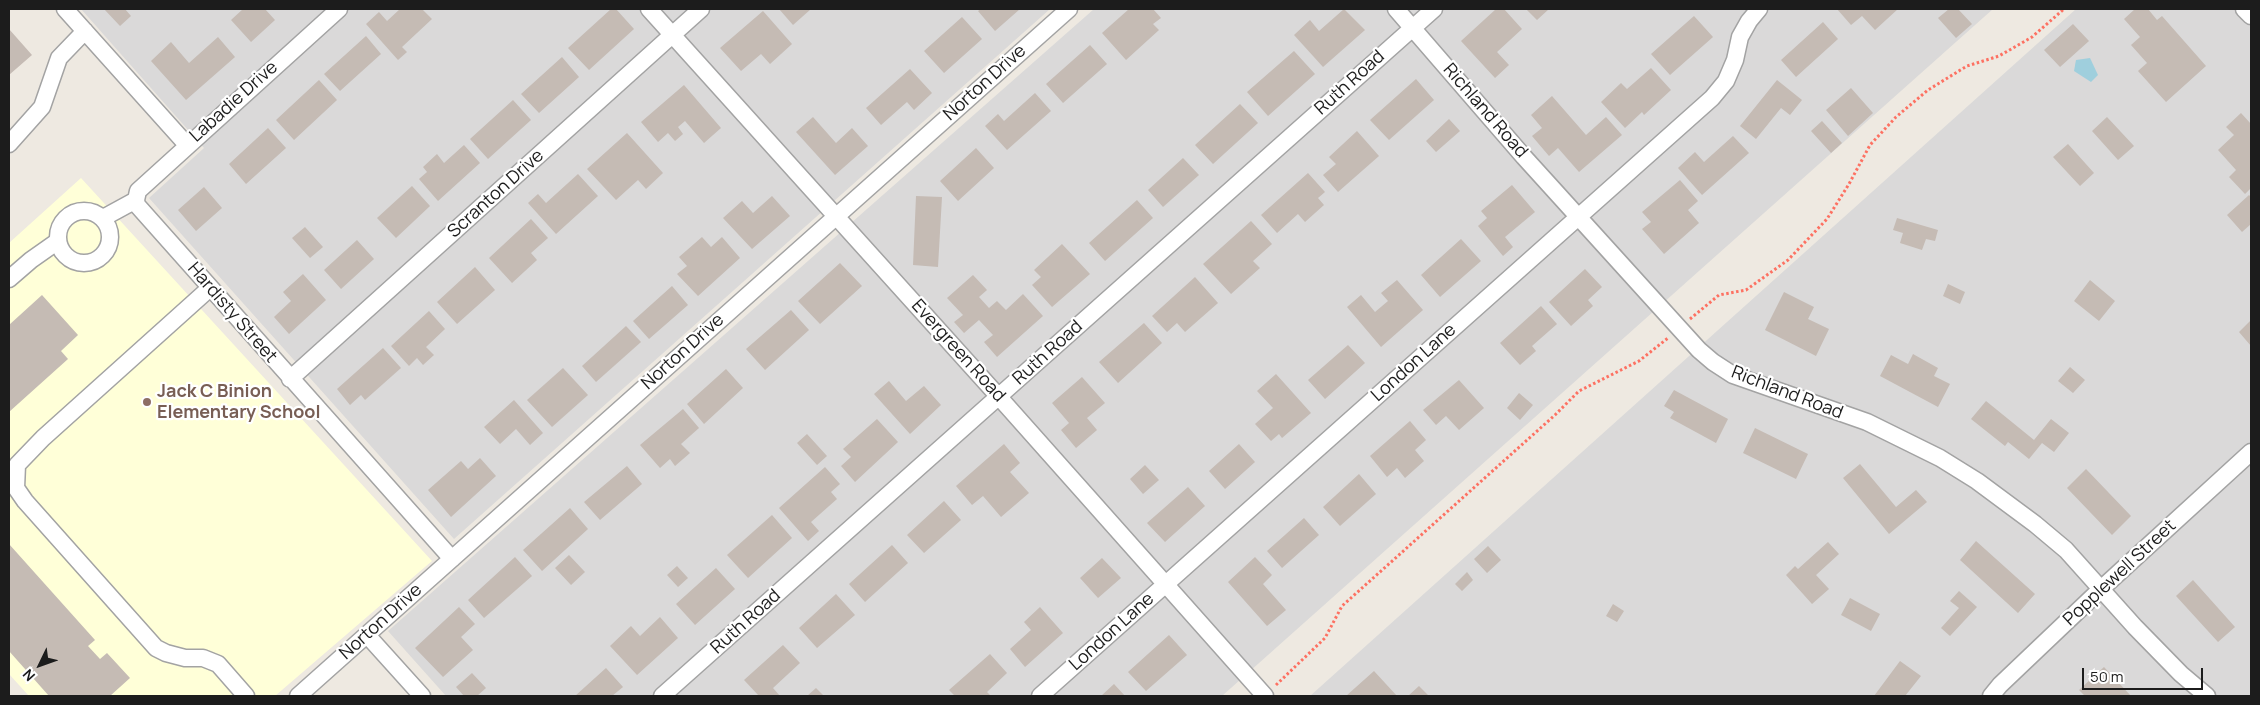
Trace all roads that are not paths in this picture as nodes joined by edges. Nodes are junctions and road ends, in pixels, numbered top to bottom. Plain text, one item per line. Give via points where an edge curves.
1 (66, 9) edge
2 (339, 9) edge
3 (649, 9) edge
4 (701, 9) edge
5 (1069, 9) edge
6 (1396, 9) edge
7 (1434, 9) edge
8 (1759, 9) edge
9 (2244, 9) edge
10 (2251, 16) edge
11 (1412, 28) junction
12 (85, 31) junction
13 (672, 35) junction
14 (9, 144) edge
15 (187, 145) junction
16 (136, 200) junction
17 (835, 216) junction
18 (1579, 216) junction
19 (103, 218) junction
20 (58, 242) junction
21 (9, 279) edge
22 (210, 288) junction
23 (290, 379) junction
24 (999, 397) junction
25 (2251, 452) edge
26 (452, 559) junction
27 (1165, 584) junction
28 (2101, 589) junction
29 (367, 635) junction
30 (240, 695) edge
31 (298, 696) edge
32 (422, 696) edge
33 (662, 696) edge
34 (1040, 696) edge
35 (1265, 696) edge
36 (1991, 696) edge
37 (2207, 696) edge

1 - 12 street
2 - 15 street, Labadie Drive
3 - 13 street, Evergreen Road
4 - 13 street, Scranton Drive
5 - 17 street, Norton Drive
6 - 11 street, Richland Road
7 - 11 street, Ruth Road
8 - 18 street, London Lane via 1740,37 1726,81 1712,98
9 - 10 street
11 - 18 street, Richland Road
11 - 24 street, Ruth Road
12 - 14 street via 59,58 42,107
12 - 15 street
13 - 17 street, Evergreen Road
13 - 23 street, Scranton Drive
15 - 16 street, Labadie Drive via 138,191
16 - 19 street
16 - 22 street, Hardisty Street
17 - 24 street, Evergreen Road
17 - 26 street, Norton Drive
18 - 27 street, London Lane
18 - 28 street, Richland Road via 1713,362 1733,375 1867,422 1940,458 2035,524 2066,550
19 - 20 street via 88,211 72,213 61,225
19 - 20 street via 110,233 110,242 107,250 93,262 84,263 67,257
20 - 21 street
22 - 23 street, Hardisty Street
22 - 30 street via 43,438 17,465 16,488 156,648 218,664
23 - 26 street, Hardisty Street
24 - 27 street, Evergreen Road
24 - 33 street, Ruth Road
25 - 28 street, Popplewell Street
26 - 29 street, Norton Drive
27 - 34 street, London Lane
27 - 35 street, Evergreen Road
28 - 36 street, Popplewell Street
28 - 37 street, Richland Road via 2181,674
29 - 31 street, Norton Drive
29 - 32 street

